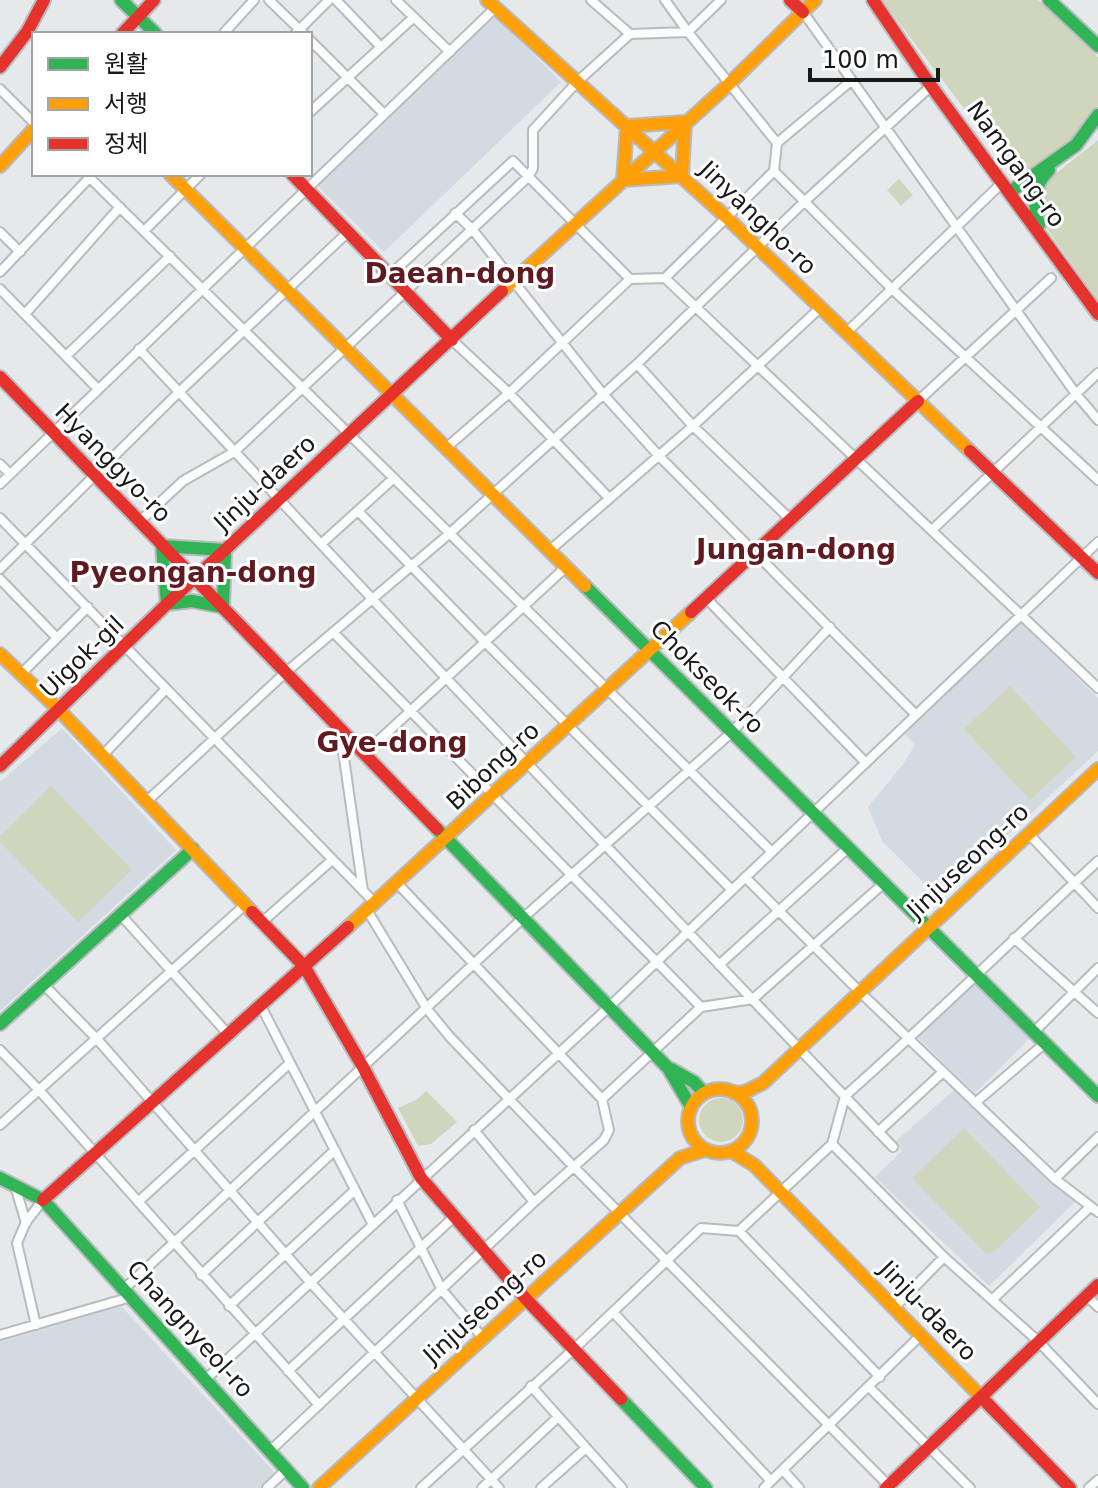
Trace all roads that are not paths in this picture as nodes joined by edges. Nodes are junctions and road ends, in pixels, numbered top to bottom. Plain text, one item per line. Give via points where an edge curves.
1 (44, 0) edge
2 (121, 0) edge
3 (154, 0) edge
4 (254, 0) edge
5 (269, 0) edge
6 (329, 0) edge
7 (336, 0) edge
8 (396, 0) edge
9 (591, 0) edge
10 (665, 0) edge
11 (721, 0) edge
12 (790, 0) edge
13 (815, 0) edge
14 (873, 0) edge
15 (1049, 0) edge
16 (495, 3) edge
17 (803, 12) junction
18 (139, 16) junction
19 (414, 17) junction
20 (124, 32) edge
21 (154, 32) edge
22 (225, 32) edge
23 (298, 32) edge
24 (300, 32) edge
25 (688, 32) junction
26 (630, 34) junction
27 (30, 36) edge
28 (312, 42) edge
29 (1098, 46) edge
30 (381, 47) junction
31 (450, 52) junction
32 (0, 67) edge
33 (347, 76) junction
34 (851, 81) junction
35 (577, 82) junction
36 (729, 84) junction
37 (931, 86) junction
38 (0, 89) edge
39 (312, 108) edge
40 (384, 114) junction
41 (1098, 115) edge
42 (32, 121) edge
43 (685, 122) junction
44 (627, 126) junction
45 (885, 127) junction
46 (32, 131) edge
47 (777, 143) junction
48 (654, 150) junction
49 (1064, 154) junction
50 (0, 166) edge
51 (774, 171) junction
52 (88, 176) edge
53 (90, 176) edge
54 (172, 176) edge
55 (199, 176) edge
56 (294, 176) edge
57 (529, 176) junction
58 (682, 176) junction
59 (623, 180) junction
60 (1006, 187) junction
61 (306, 189) junction
62 (186, 190) junction
63 (804, 202) junction
64 (120, 207) junction
65 (455, 213) junction
66 (726, 217) junction
67 (576, 224) junction
68 (956, 225) junction
69 (472, 229) junction
70 (144, 231) junction
71 (0, 232) edge
72 (348, 232) junction
73 (1042, 236) junction
74 (244, 248) junction
75 (758, 248) junction
76 (20, 252) junction
77 (1055, 254) junction
78 (170, 256) junction
79 (0, 272) edge
80 (390, 275) junction
81 (665, 278) junction
82 (1051, 278) junction
83 (630, 279) junction
84 (1073, 279) junction
85 (512, 283) junction
86 (202, 288) junction
87 (891, 288) junction
88 (0, 289) edge
89 (286, 290) junction
90 (405, 291) junction
91 (696, 308) junction
92 (820, 308) junction
93 (1017, 310) junction
94 (25, 314) junction
95 (1098, 314) edge
96 (245, 332) junction
97 (846, 333) junction
98 (452, 340) junction
99 (562, 344) junction
100 (345, 348) junction
101 (139, 349) junction
102 (66, 356) junction
103 (966, 357) junction
104 (637, 364) junction
105 (757, 367) junction
106 (1098, 373) edge
107 (0, 377) edge
108 (303, 387) junction
109 (98, 389) junction
110 (179, 392) junction
111 (509, 393) junction
112 (603, 394) junction
113 (1076, 394) junction
114 (392, 395) junction
115 (918, 401) junction
116 (1098, 420) edge
117 (693, 426) junction
118 (1042, 427) junction
119 (53, 432) junction
120 (350, 434) junction
121 (553, 440) junction
122 (446, 448) junction
123 (234, 452) junction
124 (659, 456) junction
125 (856, 460) junction
126 (0, 464) edge
127 (10, 474) junction
128 (994, 474) junction
129 (94, 475) junction
130 (1096, 475) edge
131 (394, 478) junction
132 (0, 484) edge
133 (492, 494) junction
134 (609, 498) junction
135 (279, 501) junction
136 (358, 511) junction
137 (0, 518) edge
138 (791, 520) junction
139 (139, 522) junction
140 (932, 530) junction
141 (449, 534) junction
142 (1098, 542) edge
143 (25, 543) junction
144 (321, 544) junction
145 (162, 546) junction
146 (225, 550) junction
147 (549, 551) junction
148 (756, 552) junction
149 (1082, 557) junction
150 (410, 565) junction
151 (566, 567) junction
152 (0, 569) edge
153 (1098, 573) edge
154 (0, 579) edge
155 (194, 579) junction
156 (372, 598) junction
157 (706, 598) junction
158 (167, 604) junction
159 (88, 607) junction
160 (223, 607) junction
161 (523, 607) junction
162 (1021, 615) junction
163 (830, 627) junction
164 (333, 632) junction
165 (56, 637) junction
166 (485, 642) junction
167 (126, 646) junction
168 (650, 651) junction
169 (0, 654) edge
170 (285, 673) junction
171 (20, 675) junction
172 (446, 678) junction
173 (783, 678) junction
174 (1098, 688) edge
175 (166, 689) junction
176 (607, 690) junction
177 (59, 710) junction
178 (410, 711) junction
179 (916, 715) junction
180 (569, 725) junction
181 (340, 729) junction
182 (731, 733) junction
183 (216, 739) junction
184 (364, 754) junction
185 (102, 756) junction
186 (866, 763) junction
187 (527, 764) junction
188 (0, 766) edge
189 (690, 771) junction
190 (1095, 778) edge
191 (493, 796) junction
192 (146, 802) junction
193 (650, 807) junction
194 (813, 813) junction
195 (1029, 834) junction
196 (446, 839) junction
197 (606, 846) junction
198 (848, 848) junction
199 (193, 849) junction
200 (772, 852) junction
201 (332, 860) junction
202 (1098, 861) edge
203 (571, 876) junction
204 (745, 877) junction
205 (397, 883) junction
206 (884, 883) junction
207 (1074, 883) junction
208 (732, 890) junction
209 (364, 893) junction
210 (245, 905) junction
211 (371, 907) junction
212 (1098, 908) edge
213 (779, 911) junction
214 (120, 914) junction
215 (523, 918) junction
216 (261, 923) junction
217 (929, 928) junction
218 (688, 932) junction
219 (1014, 938) junction
220 (814, 946) junction
221 (657, 960) junction
222 (474, 965) junction
223 (719, 965) junction
224 (304, 966) junction
225 (1098, 968) edge
226 (172, 971) junction
227 (975, 974) junction
228 (44, 985) junction
229 (860, 992) junction
230 (1075, 992) junction
231 (753, 999) junction
232 (261, 1006) junction
233 (609, 1007) junction
234 (701, 1007) junction
235 (427, 1009) junction
236 (1098, 1013) edge
237 (0, 1024) edge
238 (1034, 1032) junction
239 (228, 1034) junction
240 (97, 1039) junction
241 (909, 1039) junction
242 (1045, 1043) junction
243 (801, 1048) junction
244 (0, 1050) edge
245 (558, 1052) junction
246 (653, 1052) junction
247 (290, 1063) junction
248 (363, 1067) junction
249 (668, 1068) junction
250 (943, 1072) junction
251 (763, 1083) junction
252 (39, 1090) junction
253 (704, 1093) junction
254 (734, 1093) junction
255 (845, 1096) junction
256 (1098, 1096) edge
257 (508, 1098) junction
258 (602, 1099) junction
259 (152, 1103) junction
260 (975, 1103) junction
261 (691, 1107) junction
262 (749, 1109) junction
263 (315, 1112) junction
264 (0, 1125) edge
265 (474, 1130) junction
266 (878, 1132) junction
267 (692, 1136) junction
268 (1098, 1137) edge
269 (746, 1140) junction
270 (832, 1144) junction
271 (893, 1147) dead end
272 (335, 1150) junction
273 (705, 1150) junction
274 (194, 1151) junction
275 (731, 1151) junction
276 (96, 1153) junction
277 (680, 1158) junction
278 (754, 1165) junction
279 (573, 1166) junction
280 (0, 1178) edge
281 (421, 1178) junction
282 (1055, 1179) junction
283 (15, 1186) junction
284 (355, 1190) junction
285 (230, 1191) junction
286 (782, 1193) junction
287 (43, 1200) junction
288 (397, 1200) junction
289 (138, 1202) junction
290 (534, 1202) junction
291 (1090, 1207) edge
292 (620, 1213) junction
293 (455, 1216) junction
294 (26, 1223) junction
295 (259, 1223) junction
296 (372, 1223) junction
297 (739, 1231) junction
298 (174, 1243) junction
299 (421, 1246) junction
300 (484, 1250) junction
301 (285, 1253) junction
302 (944, 1257) junction
303 (667, 1259) junction
304 (201, 1275) junction
305 (310, 1282) junction
306 (1098, 1285) edge
307 (442, 1290) junction
308 (128, 1293) junction
309 (1087, 1296) junction
310 (526, 1299) junction
311 (993, 1299) junction
312 (229, 1306) junction
313 (1098, 1307) edge
314 (894, 1308) junction
315 (613, 1312) junction
316 (345, 1318) junction
317 (36, 1325) junction
318 (255, 1334) junction
319 (0, 1335) edge
320 (921, 1335) junction
321 (483, 1338) junction
322 (1039, 1342) junction
323 (574, 1349) junction
324 (375, 1352) junction
325 (288, 1371) junction
326 (880, 1377) junction
327 (206, 1379) junction
328 (531, 1386) junction
329 (870, 1388) junction
330 (417, 1398) junction
331 (982, 1398) junction
332 (1098, 1404) edge
333 (319, 1405) junction
334 (558, 1417) junction
335 (829, 1424) junction
336 (930, 1446) junction
337 (462, 1448) junction
338 (586, 1448) junction
339 (271, 1450) junction
340 (287, 1469) junction
341 (783, 1470) junction
342 (491, 1479) junction
343 (1098, 1480) edge
344 (768, 1485) edge
345 (617, 1486) edge
346 (888, 1487) edge
347 (267, 1488) edge
348 (303, 1488) edge
349 (319, 1488) edge
350 (421, 1488) edge
351 (482, 1488) edge
352 (499, 1488) edge
353 (541, 1488) edge
354 (705, 1488) edge
355 (799, 1488) edge
356 (970, 1488) edge
357 (1070, 1488) edge
358 (1089, 1488) edge

1 - 27 street
2 - 18 street
3 - 18 street
4 - 22 street
5 - 23 street
6 - 24 street
7 - 30 street
8 - 19 street
9 - 26 street
10 - 25 street
11 - 25 street
12 - 17 street
13 - 17 street, Jinju-daero
14 - 37 street, Namgang-ro
15 - 29 street
16 - 31 street
16 - 35 street, Jinyangho-ro
17 - 34 street
17 - 36 street, Jinju-daero
18 - 20 street
18 - 21 street
19 - 30 street
19 - 31 street
25 - 26 street
25 - 36 street
26 - 35 street
27 - 32 street
28 - 33 street
30 - 33 street
31 - 40 street
33 - 39 street
33 - 40 street
34 - 45 street
34 - 47 street
35 - 44 street, Jinyangho-ro
35 - 57 street via 533,130
36 - 43 street, Jinju-daero
36 - 47 street
37 - 45 street
37 - 60 street, Namgang-ro
38 - 42 street
40 - 61 street
41 - 49 street
43 - 44 street
43 - 48 street, Jinju-daero
43 - 58 street
44 - 48 street, Jinyangho-ro
44 - 59 street
45 - 63 street
45 - 68 street
46 - 50 street
47 - 51 street
48 - 58 street, Jinyangho-ro
48 - 59 street, Jinju-daero
49 - 60 street
49 - 73 street via 1041,177 1034,196
51 - 63 street
51 - 66 street
52 - 76 street
53 - 64 street
54 - 62 street, Chokseok-ro
55 - 62 street
56 - 61 street
57 - 65 street via 513,161
57 - 67 street
57 - 69 street
58 - 59 street
58 - 66 street, Jinyangho-ro
59 - 67 street, Jinju-daero
60 - 68 street
60 - 73 street, Namgang-ro
61 - 72 street
61 - 74 street
62 - 70 street
62 - 74 street, Chokseok-ro
63 - 75 street
63 - 87 street
64 - 70 street
64 - 94 street
65 - 69 street
65 - 80 street
66 - 75 street, Jinyangho-ro
66 - 81 street
67 - 83 street
67 - 85 street, Jinju-daero
68 - 87 street
68 - 93 street
69 - 85 street
69 - 90 street
70 - 78 street
71 - 76 street
72 - 80 street
72 - 89 street
73 - 77 street, Namgang-ro
74 - 86 street
74 - 89 street, Chokseok-ro
75 - 91 street
75 - 92 street, Jinyangho-ro
76 - 79 street
77 - 82 street
77 - 84 street, Namgang-ro
78 - 86 street
78 - 102 street
80 - 90 street
81 - 83 street
81 - 91 street
82 - 84 street
82 - 93 street, Bibong-ro
83 - 99 street
84 - 95 street, Namgang-ro
85 - 98 street, Jinju-daero
85 - 99 street
86 - 96 street
86 - 101 street
87 - 97 street
87 - 103 street
88 - 94 street
89 - 96 street
89 - 100 street, Chokseok-ro
90 - 98 street
90 - 100 street
91 - 104 street
91 - 105 street
92 - 97 street, Jinyangho-ro
92 - 105 street
93 - 103 street, Bibong-ro
93 - 113 street
94 - 102 street
96 - 108 street
96 - 110 street
97 - 115 street, Jinyangho-ro
98 - 111 street
98 - 114 street, Jinju-daero
99 - 111 street
99 - 112 street
100 - 108 street
100 - 114 street, Chokseok-ro
101 - 109 street
101 - 110 street
102 - 109 street
103 - 115 street, Bibong-ro
103 - 118 street
104 - 112 street
104 - 117 street
105 - 117 street
105 - 125 street
106 - 113 street
107 - 119 street, Hyanggyo-ro
108 - 120 street
108 - 123 street
109 - 119 street
110 - 123 street
110 - 129 street
111 - 121 street
111 - 122 street
112 - 121 street
112 - 124 street
113 - 116 street
113 - 118 street
114 - 120 street, Jinju-daero
114 - 122 street, Chokseok-ro
115 - 125 street, Bibong-ro
115 - 128 street, Jinyangho-ro
117 - 124 street
117 - 138 street
118 - 128 street
118 - 130 street
119 - 127 street
119 - 129 street, Hyanggyo-ro
120 - 131 street
120 - 135 street, Jinju-daero
121 - 133 street
121 - 134 street
122 - 133 street, Chokseok-ro
123 - 135 street
123 - 139 street via 183,481
124 - 134 street
124 - 148 street
125 - 138 street, Bibong-ro
125 - 140 street
126 - 127 street
127 - 132 street
128 - 140 street
128 - 149 street, Jinyangho-ro
129 - 139 street, Hyanggyo-ro
129 - 143 street
131 - 136 street
131 - 141 street
133 - 141 street
133 - 147 street, Chokseok-ro
134 - 147 street
135 - 144 street
135 - 146 street, Jinju-daero
136 - 144 street
136 - 150 street
137 - 143 street
138 - 148 street, Bibong-ro
139 - 145 street, Hyanggyo-ro
140 - 162 street
141 - 150 street
141 - 161 street
142 - 149 street
143 - 152 street
143 - 159 street
144 - 156 street
145 - 146 street
145 - 155 street, Hyanggyo-ro
145 - 158 street
146 - 155 street, Jinju-daero
146 - 160 street
147 - 151 street, Chokseok-ro
148 - 157 street, Bibong-ro
148 - 163 street
149 - 153 street, Jinyangho-ro
149 - 162 street
150 - 156 street
150 - 166 street
151 - 161 street
151 - 168 street, Chokseok-ro
154 - 165 street
155 - 158 street, Uigok-gil
155 - 160 street
156 - 164 street
156 - 172 street
157 - 168 street, Bibong-ro
157 - 173 street
158 - 160 street via 192,601
158 - 167 street, Uigok-gil
159 - 165 street
159 - 167 street
160 - 170 street
161 - 166 street
161 - 176 street
162 - 174 street
162 - 179 street
163 - 173 street
163 - 179 street
164 - 170 street
164 - 178 street
165 - 171 street
166 - 172 street
166 - 180 street
167 - 175 street
167 - 177 street, Uigok-gil
168 - 176 street, Bibong-ro
168 - 182 street, Chokseok-ro
169 - 171 street
170 - 181 street
170 - 183 street
171 - 177 street
172 - 178 street
172 - 187 street
173 - 182 street
173 - 186 street
175 - 183 street
175 - 185 street
176 - 180 street, Bibong-ro
176 - 189 street
177 - 185 street
177 - 188 street, Uigok-gil
178 - 184 street
178 - 191 street
179 - 186 street
180 - 187 street, Bibong-ro
180 - 193 street
181 - 184 street
181 - 209 street
182 - 189 street
182 - 194 street, Chokseok-ro
183 - 192 street
183 - 201 street
184 - 196 street
185 - 192 street
186 - 194 street
187 - 191 street, Bibong-ro
187 - 197 street
189 - 193 street
189 - 200 street
190 - 195 street, Jinjuseong-ro
191 - 196 street, Bibong-ro
191 - 203 street
192 - 199 street
193 - 197 street
193 - 208 street
194 - 198 street, Chokseok-ro
194 - 200 street
195 - 207 street
195 - 217 street, Jinjuseong-ro
196 - 205 street, Bibong-ro
196 - 215 street
197 - 203 street
197 - 218 street
198 - 206 street, Chokseok-ro
198 - 213 street
199 - 210 street
199 - 214 street
200 - 204 street
201 - 209 street
201 - 216 street
202 - 207 street
203 - 215 street
203 - 221 street
204 - 208 street
204 - 213 street
205 - 211 street, Bibong-ro
205 - 222 street
206 - 217 street, Chokseok-ro
206 - 220 street
207 - 212 street
207 - 219 street
208 - 218 street
209 - 211 street
210 - 216 street
210 - 226 street
211 - 224 street, Bibong-ro
211 - 235 street
213 - 220 street
213 - 223 street
214 - 226 street
214 - 228 street
215 - 222 street
215 - 233 street
216 - 224 street
217 - 227 street, Chokseok-ro
217 - 229 street, Jinjuseong-ro
218 - 221 street
218 - 223 street
219 - 227 street
219 - 230 street
220 - 229 street
220 - 231 street
221 - 233 street
221 - 234 street
222 - 235 street
222 - 245 street
223 - 231 street
224 - 232 street, Bibong-ro
224 - 248 street
225 - 230 street
226 - 239 street
226 - 240 street
227 - 238 street, Chokseok-ro
227 - 241 street
228 - 237 street
228 - 240 street
229 - 241 street
229 - 243 street, Jinjuseong-ro
230 - 236 street
230 - 238 street
231 - 234 street
231 - 243 street
232 - 239 street, Bibong-ro
232 - 247 street
233 - 245 street
233 - 246 street
234 - 246 street
235 - 248 street
235 - 257 street
238 - 242 street, Chokseok-ro
239 - 259 street, Bibong-ro
240 - 252 street
240 - 259 street
241 - 250 street
241 - 255 street
242 - 256 street, Chokseok-ro
242 - 260 street
243 - 251 street, Jinjuseong-ro
243 - 255 street
244 - 252 street
245 - 257 street
245 - 258 street
246 - 249 street
246 - 258 street
247 - 263 street
247 - 274 street
248 - 263 street
248 - 281 street
249 - 253 street
249 - 261 street
250 - 260 street
250 - 266 street
251 - 254 street
251 - 262 street
252 - 264 street
252 - 276 street
253 - 254 street
253 - 261 street
254 - 262 street
255 - 266 street
255 - 270 street
257 - 265 street
257 - 279 street
258 - 279 street via 609,1130
259 - 274 street
259 - 276 street, Bibong-ro
260 - 282 street
261 - 267 street
262 - 269 street via 752,1124
263 - 272 street
263 - 285 street
265 - 281 street
265 - 290 street
266 - 271 street
267 - 273 street
267 - 277 street
268 - 282 street
269 - 275 street
269 - 278 street, Jinju-daero
270 - 286 street
270 - 302 street
272 - 284 street
272 - 295 street
273 - 275 street
273 - 277 street
274 - 285 street
274 - 289 street
275 - 278 street, Jinju-daero
276 - 287 street, Bibong-ro
276 - 289 street
277 - 292 street, Jinjuseong-ro
278 - 286 street, Jinju-daero
279 - 290 street
279 - 292 street
280 - 283 street, Changnyeol-ro
281 - 288 street
281 - 293 street
282 - 291 street
283 - 287 street, Changnyeol-ro
283 - 294 street
284 - 296 street
284 - 301 street
285 - 295 street
285 - 298 street
286 - 297 street
286 - 314 street, Jinju-daero
287 - 294 street
287 - 308 street, Changnyeol-ro
288 - 296 street
288 - 299 street
289 - 298 street
290 - 300 street
291 - 311 street
292 - 303 street
292 - 310 street, Jinjuseong-ro
293 - 299 street
293 - 300 street
294 - 317 street via 17,1243
295 - 301 street
295 - 304 street
296 - 305 street
297 - 303 street via 701,1228
297 - 326 street
298 - 304 street
298 - 308 street
299 - 307 street
299 - 316 street
300 - 307 street
300 - 310 street
301 - 305 street
301 - 312 street
302 - 311 street
302 - 314 street
303 - 315 street
303 - 335 street
304 - 312 street
305 - 316 street
305 - 318 street
306 - 309 street
307 - 321 street
307 - 324 street
308 - 317 street
308 - 327 street, Changnyeol-ro
309 - 313 street
309 - 322 street
310 - 321 street, Jinjuseong-ro
310 - 323 street
311 - 322 street
312 - 318 street
314 - 320 street, Jinju-daero
315 - 323 street
315 - 344 street
316 - 324 street
316 - 325 street
317 - 319 street
318 - 325 street
318 - 327 street
320 - 326 street
320 - 331 street, Jinju-daero
321 - 330 street, Jinjuseong-ro
322 - 331 street
322 - 332 street
323 - 328 street
323 - 354 street
324 - 330 street
324 - 333 street
325 - 333 street
326 - 329 street
327 - 339 street, Changnyeol-ro
328 - 334 street
328 - 337 street
329 - 335 street
329 - 336 street
330 - 337 street
330 - 349 street, Jinjuseong-ro
331 - 336 street
331 - 357 street, Jinju-daero
333 - 339 street
334 - 338 street
334 - 342 street
335 - 341 street
335 - 346 street
336 - 346 street
336 - 356 street
337 - 342 street
337 - 350 street
338 - 345 street
338 - 353 street
339 - 340 street, Changnyeol-ro
340 - 347 street
340 - 348 street, Changnyeol-ro
341 - 344 street
341 - 355 street
342 - 351 street
342 - 352 street
343 - 358 street

